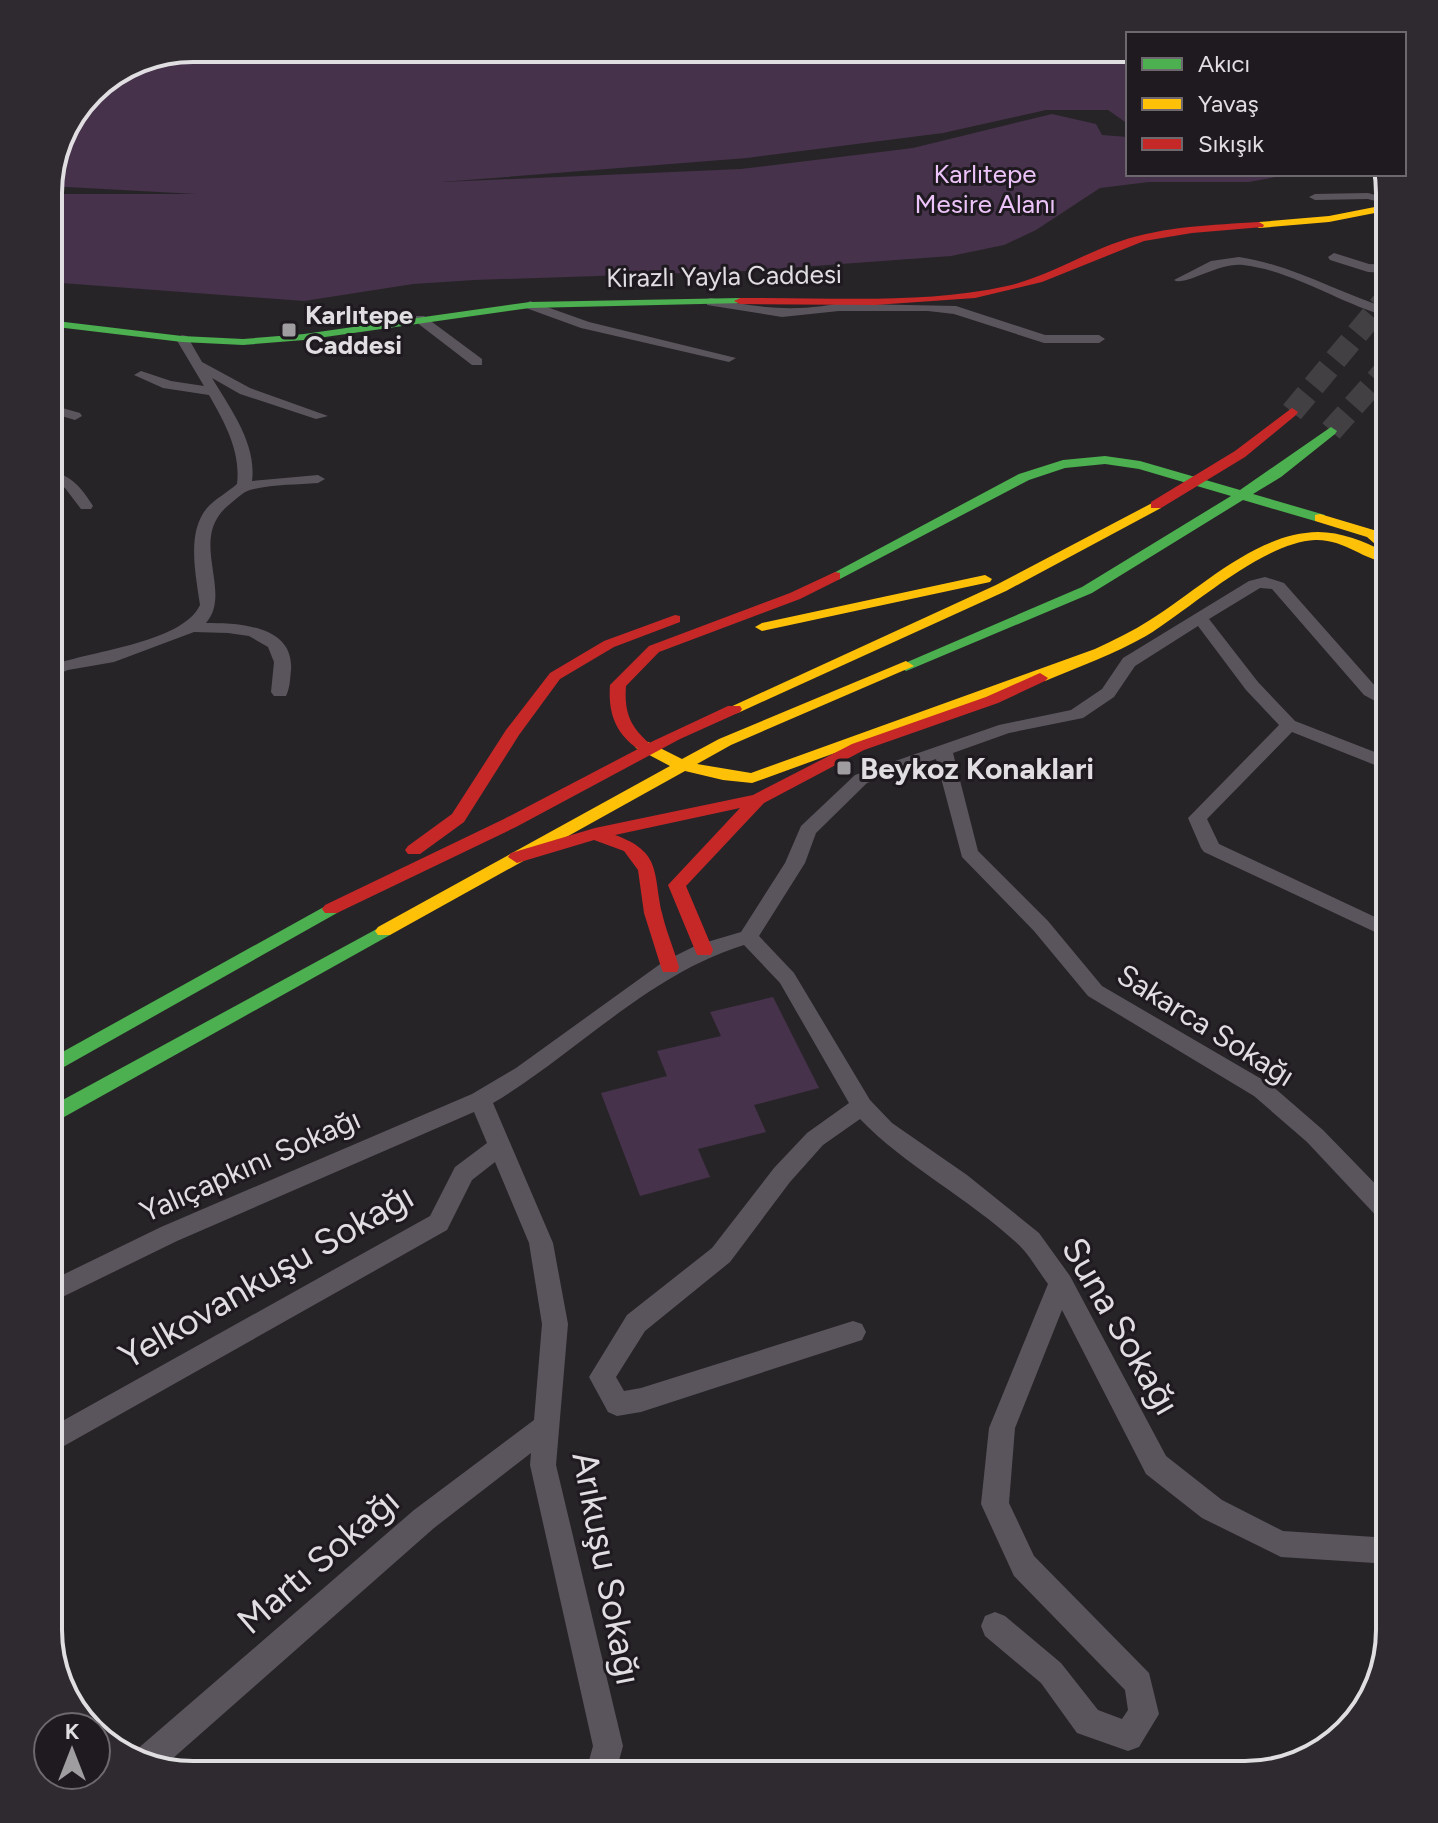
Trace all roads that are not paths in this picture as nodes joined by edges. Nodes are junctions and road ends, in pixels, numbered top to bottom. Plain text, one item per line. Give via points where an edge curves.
1 (1315, 197) dead end
2 (1376, 199) edge
3 (1376, 208) edge
4 (1334, 257) dead end
5 (1376, 268) edge
6 (1180, 280) dead end
7 (863, 301) junction
8 (711, 302) junction
9 (530, 305) junction
10 (841, 308) junction
11 (1376, 309) edge
12 (420, 319) junction
13 (62, 325) edge
14 (182, 339) junction
15 (1099, 339) dead end
16 (729, 358) dead end
17 (477, 362) dead end
18 (199, 365) junction
19 (141, 375) dead end
20 (214, 392) junction
21 (62, 412) edge
22 (1292, 412) tunnel mouth
23 (75, 416) dead end
24 (321, 416) dead end
25 (1331, 431) tunnel mouth
26 (62, 477) edge
27 (318, 479) dead end
28 (244, 486) junction
29 (86, 506) dead end
30 (1376, 537) edge
31 (909, 540) junction
32 (1077, 552) junction
33 (1376, 553) edge
34 (1087, 590) junction
35 (737, 598) dead end
36 (694, 612) dead end
37 (1199, 617) junction
38 (192, 627) junction
39 (654, 649) junction
40 (1092, 655) junction
41 (62, 667) edge
42 (938, 673) dead end
43 (280, 692) dead end
44 (1376, 695) edge
45 (863, 719) dead end
46 (1289, 725) junction
47 (943, 751) junction
48 (815, 753) junction
49 (1376, 759) edge
50 (758, 799) junction
51 (595, 834) junction
52 (517, 857) junction
53 (338, 905) junction
54 (1376, 925) edge
55 (748, 937) junction
56 (704, 950) junction
57 (670, 967) junction
58 (62, 1061) edge
59 (480, 1100) junction
60 (862, 1106) junction
61 (62, 1110) edge
62 (498, 1147) junction
63 (1376, 1200) edge
64 (1061, 1283) junction
65 (62, 1287) edge
66 (853, 1332) dead end
67 (547, 1425) junction
68 (62, 1435) edge
69 (1376, 1550) edge
70 (995, 1626) dead end
71 (154, 1755) edge
72 (604, 1761) edge

1 - 2 street
3 - 7 main road, Kirazlı Yayla Caddesi via 1324,221 1231,225 1140,238 1041,280 997,291
4 - 5 street
6 - 11 street via 1221,261 1239,261 1290,272
7 - 8 main road, Kirazlı Yayla Caddesi
7 - 10 street
8 - 9 main road, Kirazlı Yayla Caddesi
8 - 10 street via 789,314
9 - 12 main road, Kirazlı Yayla Caddesi
9 - 16 street via 616,333
10 - 15 street via 956,310 1044,339
12 - 14 main road, Kirazlı Yayla Caddesi via 243,342
12 - 17 street
13 - 14 main road, Kirazlı Yayla Caddesi
14 - 18 street
18 - 20 street
18 - 24 street via 245,391
19 - 20 street
20 - 28 street via 247,464
21 - 23 street
22 - 32 main road via 1240,454
25 - 34 main road via 1276,474
26 - 29 street
27 - 28 street
28 - 38 street via 213,510 203,531 208,605
30 - 31 main road via 1140,465 1105,460 1063,464 1024,477
31 - 35 main road
31 - 39 main road via 795,596
32 - 39 main road via 969,584
32 - 53 main road via 674,736 510,823
33 - 40 main road via 1331,537 1307,537 1273,547 1137,634
34 - 42 main road
34 - 52 main road via 725,742
36 - 53 main road via 609,644 555,676 458,818
37 - 44 street via 1255,584 1278,586
37 - 46 street
37 - 47 street via 1129,662 1108,693 1077,714 1005,729
38 - 41 street via 108,658
38 - 43 street via 253,631 273,642 283,656
39 - 48 main road via 618,685 616,703 627,733 663,757 721,777 752,778
40 - 48 main road
40 - 50 main road via 992,700 858,747
45 - 48 main road
46 - 49 street
46 - 54 street via 1197,818 1211,848
47 - 55 street via 861,779 808,830 795,863
47 - 63 street, Sakarca Sokağı via 969,853 1095,991 1262,1090
50 - 51 main road
50 - 56 main road via 677,885
51 - 52 main road
51 - 57 main road via 630,847 647,869 653,913
52 - 61 main road
53 - 58 main road
55 - 56 street, Yalıçapkını Sokağı
55 - 60 street, Suna Sokağı via 787,978
56 - 57 street, Yalıçapkını Sokağı
57 - 59 street, Yalıçapkını Sokağı
59 - 62 street, Arıkuşu Sokağı
59 - 65 street, Yalıçapkını Sokağı via 169,1234
60 - 64 street, Suna Sokağı via 884,1129 1030,1240
60 - 66 street via 815,1139 721,1255 636,1323 602,1377 617,1404 641,1400
62 - 67 street, Arıkuşu Sokağı via 541,1243 555,1324
62 - 68 street, Yelkovankuşu Sokağı via 463,1174 439,1223
64 - 69 street, Suna Sokağı via 1156,1465 1212,1509 1281,1544
64 - 70 street via 1002,1428 995,1504 1024,1566 1139,1683 1144,1714 1128,1736 1088,1722 1051,1673
67 - 71 street, Martı Sokağı via 424,1519
67 - 72 street, Arıkuşu Sokağı via 543,1465 608,1746

